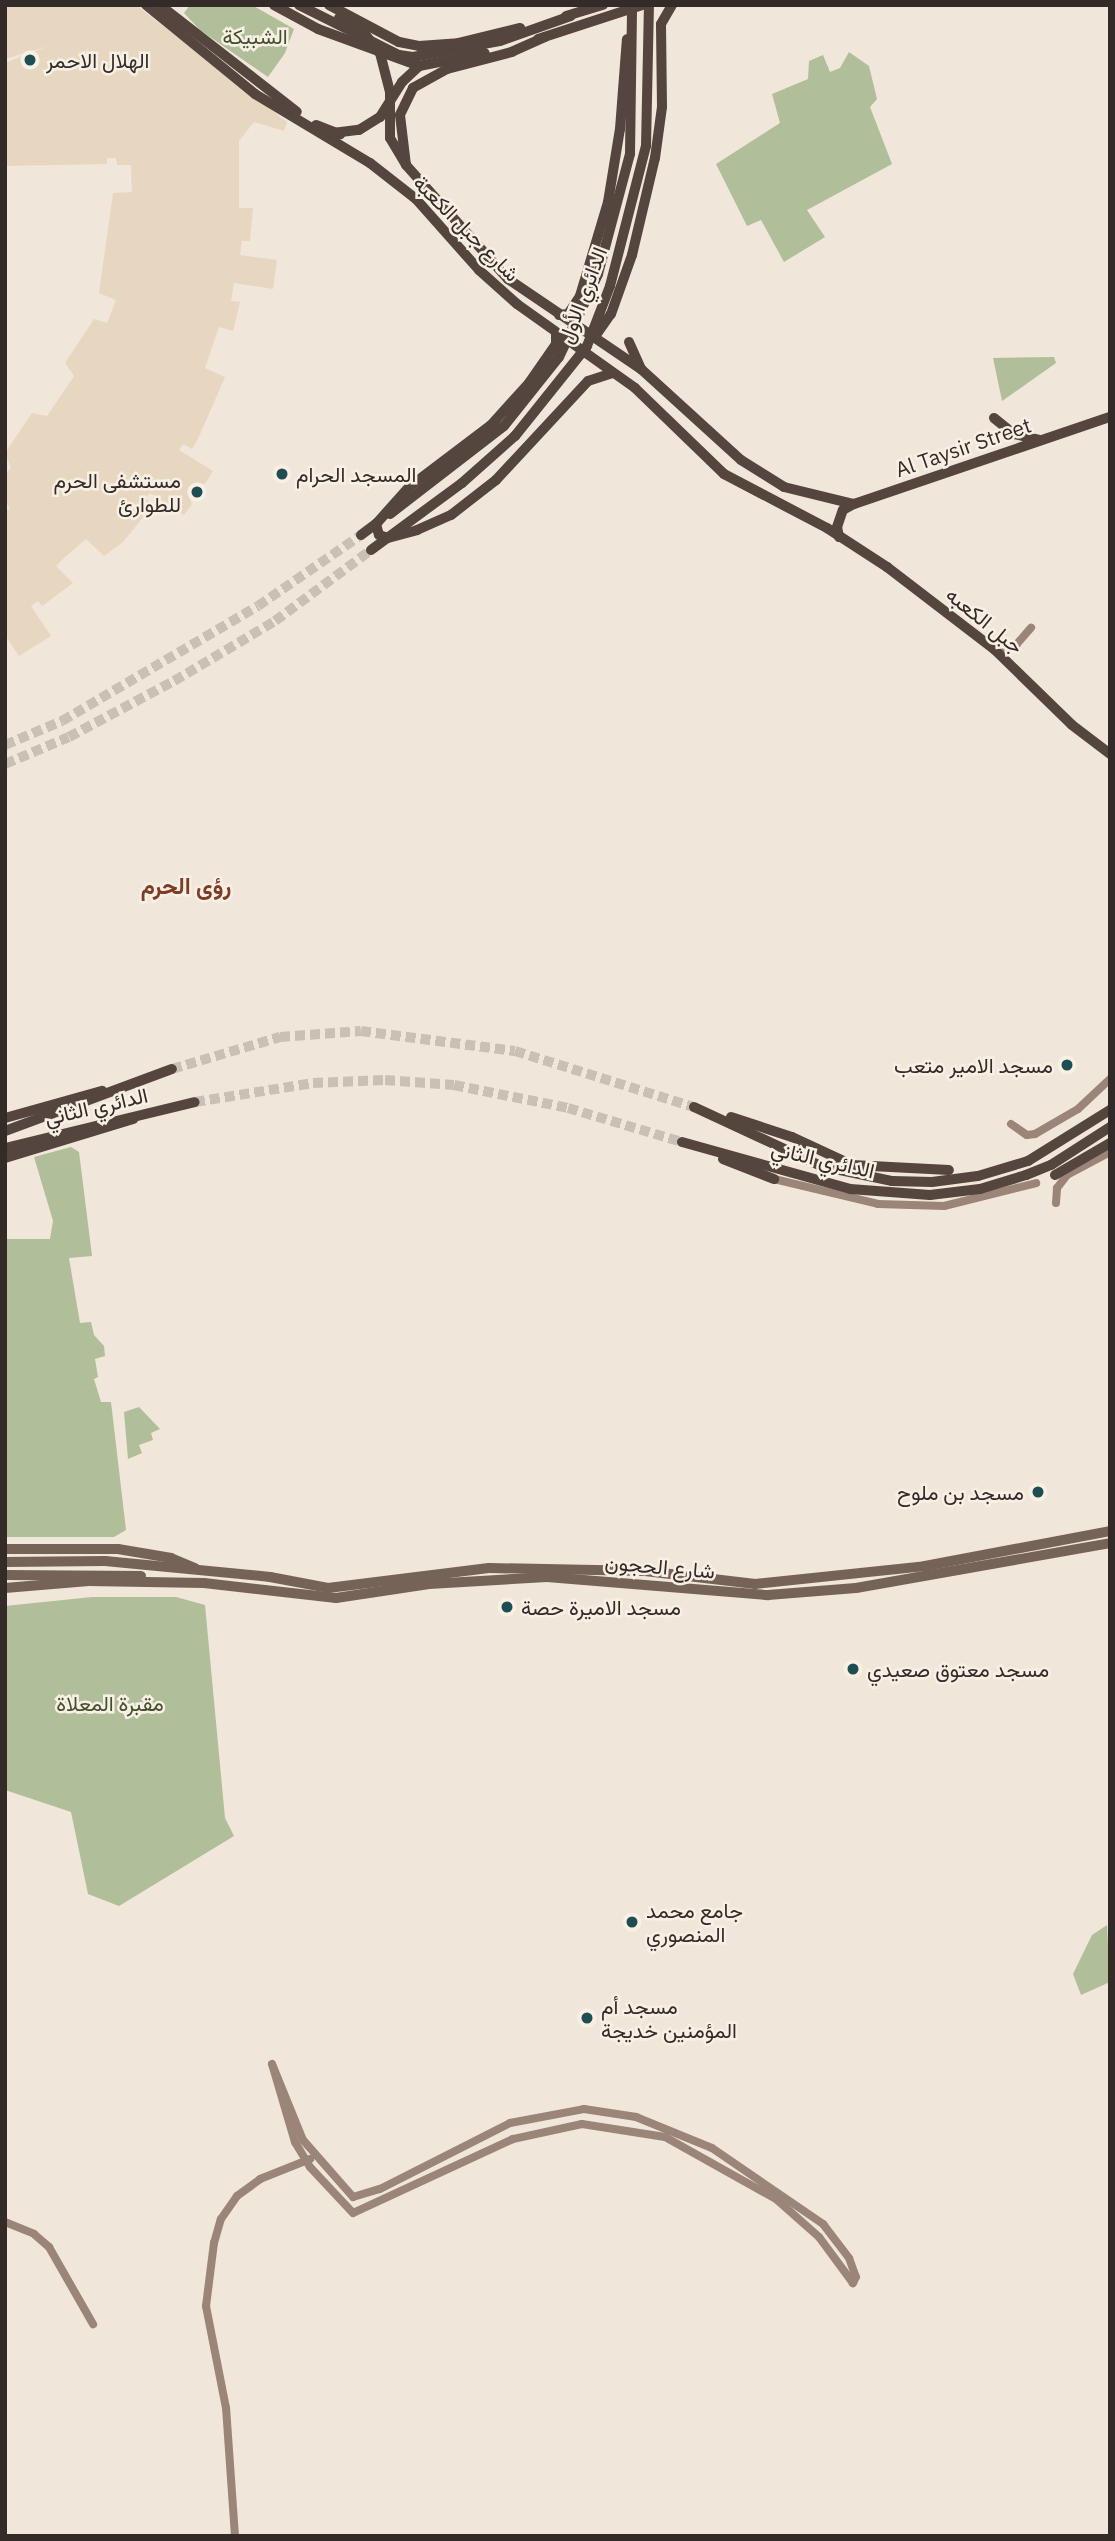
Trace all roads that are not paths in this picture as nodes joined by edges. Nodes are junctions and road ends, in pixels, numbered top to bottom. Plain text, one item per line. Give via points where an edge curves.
1 (146, 5) edge
2 (274, 5) edge
3 (299, 5) edge
4 (318, 5) edge
5 (329, 5) edge
6 (603, 5) edge
7 (649, 5) edge
8 (672, 5) edge
9 (161, 6) edge
10 (636, 8) edge
11 (571, 16) junction
12 (545, 37) junction
13 (419, 66) junction
14 (315, 130) junction
15 (340, 134) junction
16 (406, 165) junction
17 (559, 316) junction
18 (555, 333) junction
19 (629, 342) dead end
20 (587, 346) junction
21 (640, 369) junction
22 (612, 373) junction
23 (1110, 417) edge
24 (994, 418) dead end
25 (1043, 440) junction
26 (854, 505) junction
27 (376, 524) junction
28 (827, 528) joint
29 (361, 535) tunnel mouth
30 (839, 537) junction
31 (388, 538) junction
32 (371, 550) tunnel mouth
33 (1031, 628) dead end
34 (995, 650) junction
35 (1110, 754) edge
36 (172, 1069) tunnel mouth
37 (1110, 1079) edge
38 (82, 1099) junction
39 (195, 1102) tunnel mouth
40 (694, 1107) tunnel mouth
41 (1110, 1110) edge
42 (718, 1116) junction
43 (5, 1118) edge
44 (119, 1122) junction
45 (1011, 1124) dead end
46 (1110, 1126) edge
47 (5, 1131) edge
48 (682, 1142) tunnel mouth
49 (1110, 1143) edge
50 (5, 1148) edge
51 (705, 1149) junction
52 (1110, 1152) edge
53 (5, 1157) edge
54 (949, 1170) dead end
55 (1055, 1175) joint
56 (1067, 1175) junction
57 (774, 1179) joint
58 (1036, 1183) dead end
59 (1056, 1203) dead end
60 (1110, 1531) edge
61 (1110, 1543) edge
62 (5, 1549) edge
63 (5, 1562) edge
64 (5, 1576) edge
65 (204, 1577) junction
66 (5, 1588) edge
67 (317, 2157) junction
68 (307, 2160) junction
69 (353, 2197) junction
70 (363, 2209) junction
71 (5, 2222) edge
72 (93, 2323) dead end
73 (235, 2536) edge

1 - 14 highway, شارع جبل الكعبة via 256,94
2 - 13 highway via 317,29
3 - 11 highway via 399,55 413,57 500,40
4 - 16 highway, bridge via 365,34 380,53 390,92 390,138
5 - 11 highway via 419,46 458,43
6 - 11 highway
7 - 20 highway, الدائري الأول, bridge via 646,146 610,286
8 - 20 highway, bridge via 661,24 662,107 632,255 611,314
9 - 15 highway via 292,109
10 - 12 highway
10 - 17 highway via 608,202 580,296 573,309
10 - 27 highway, الدائري الأول, bridge via 631,155 598,274 559,357 504,426
12 - 13 highway
12 - 16 highway, شارع جبل الكعبة, bridge via 432,75 413,88 401,106 399,139
13 - 15 highway via 402,82 380,117 359,130
14 - 15 highway
14 - 18 highway, شارع جبل الكعبة via 370,163 416,199 479,270
16 - 17 highway, شارع جبل الكعبة via 482,253
17 - 21 highway, شارع جبل الكعبة
18 - 22 highway, شارع جبل الكعبة
18 - 27 highway via 556,344 529,383 491,425 409,487
19 - 21 highway
20 - 31 highway, الدائري الأول, bridge via 515,436
21 - 26 highway, شارع جبل الكعبة via 741,460 784,486
22 - 28 highway, شارع جبل الكعبة via 664,413 724,474
22 - 31 highway via 588,381 496,480 451,514
23 - 25 highway, Al Taysir Street
24 - 25 highway via 1014,434
25 - 26 highway, Al Taysir Street
26 - 30 highway via 843,510
27 - 29 highway, الدائري الأول
27 - 31 highway via 379,535
28 - 30 highway, جبل الكعبه
30 - 34 highway, جبل الكعبه via 887,567
31 - 32 highway, الدائري الأول
33 - 34 street via 1016,645
34 - 35 highway, جبل الكعبه via 1072,725
36 - 38 highway, الدائري الثاني
37 - 45 street via 1078,1109 1035,1134 1027,1135
38 - 43 highway
38 - 47 highway, الدائري الثاني
39 - 44 highway, الدائري الثاني
40 - 42 highway, الدائري الثاني
41 - 42 highway, الدائري الثاني via 1028,1161 978,1176 932,1182 844,1173
42 - 54 highway via 755,1123 852,1165
44 - 50 highway, الدائري الثاني
44 - 53 highway
46 - 51 highway, الدائري الثاني via 1051,1165 1026,1175 980,1189 930,1195 850,1189
48 - 51 highway, الدائري الثاني
49 - 55 highway
51 - 57 highway
52 - 56 street
55 - 56 street
56 - 59 street via 1057,1188
57 - 58 street via 878,1204 944,1206
60 - 65 main road, شارع الحجون via 926,1566 804,1582 755,1584 645,1571 489,1568 328,1588
61 - 65 main road, شارع الحجون via 856,1588 768,1595 583,1578 429,1584 336,1598
62 - 65 main road via 118,1549 171,1558
63 - 65 main road via 105,1561
64 - 65 main road via 107,1573
65 - 66 main road
67 - 68 street
67 - 68 street via 303,2140 272,2063 295,2142
67 - 69 street
68 - 70 street via 353,2213
68 - 73 street via 260,2179 237,2196 221,2219 214,2243 206,2306 226,2408
69 - 70 street
69 - 70 street via 380,2189 510,2123 584,2109 636,2117 712,2148 823,2224 849,2258 856,2277 853,2283 819,2236 776,2199 676,2143 665,2137 582,2124 513,2139
71 - 72 street via 34,2234 49,2247

